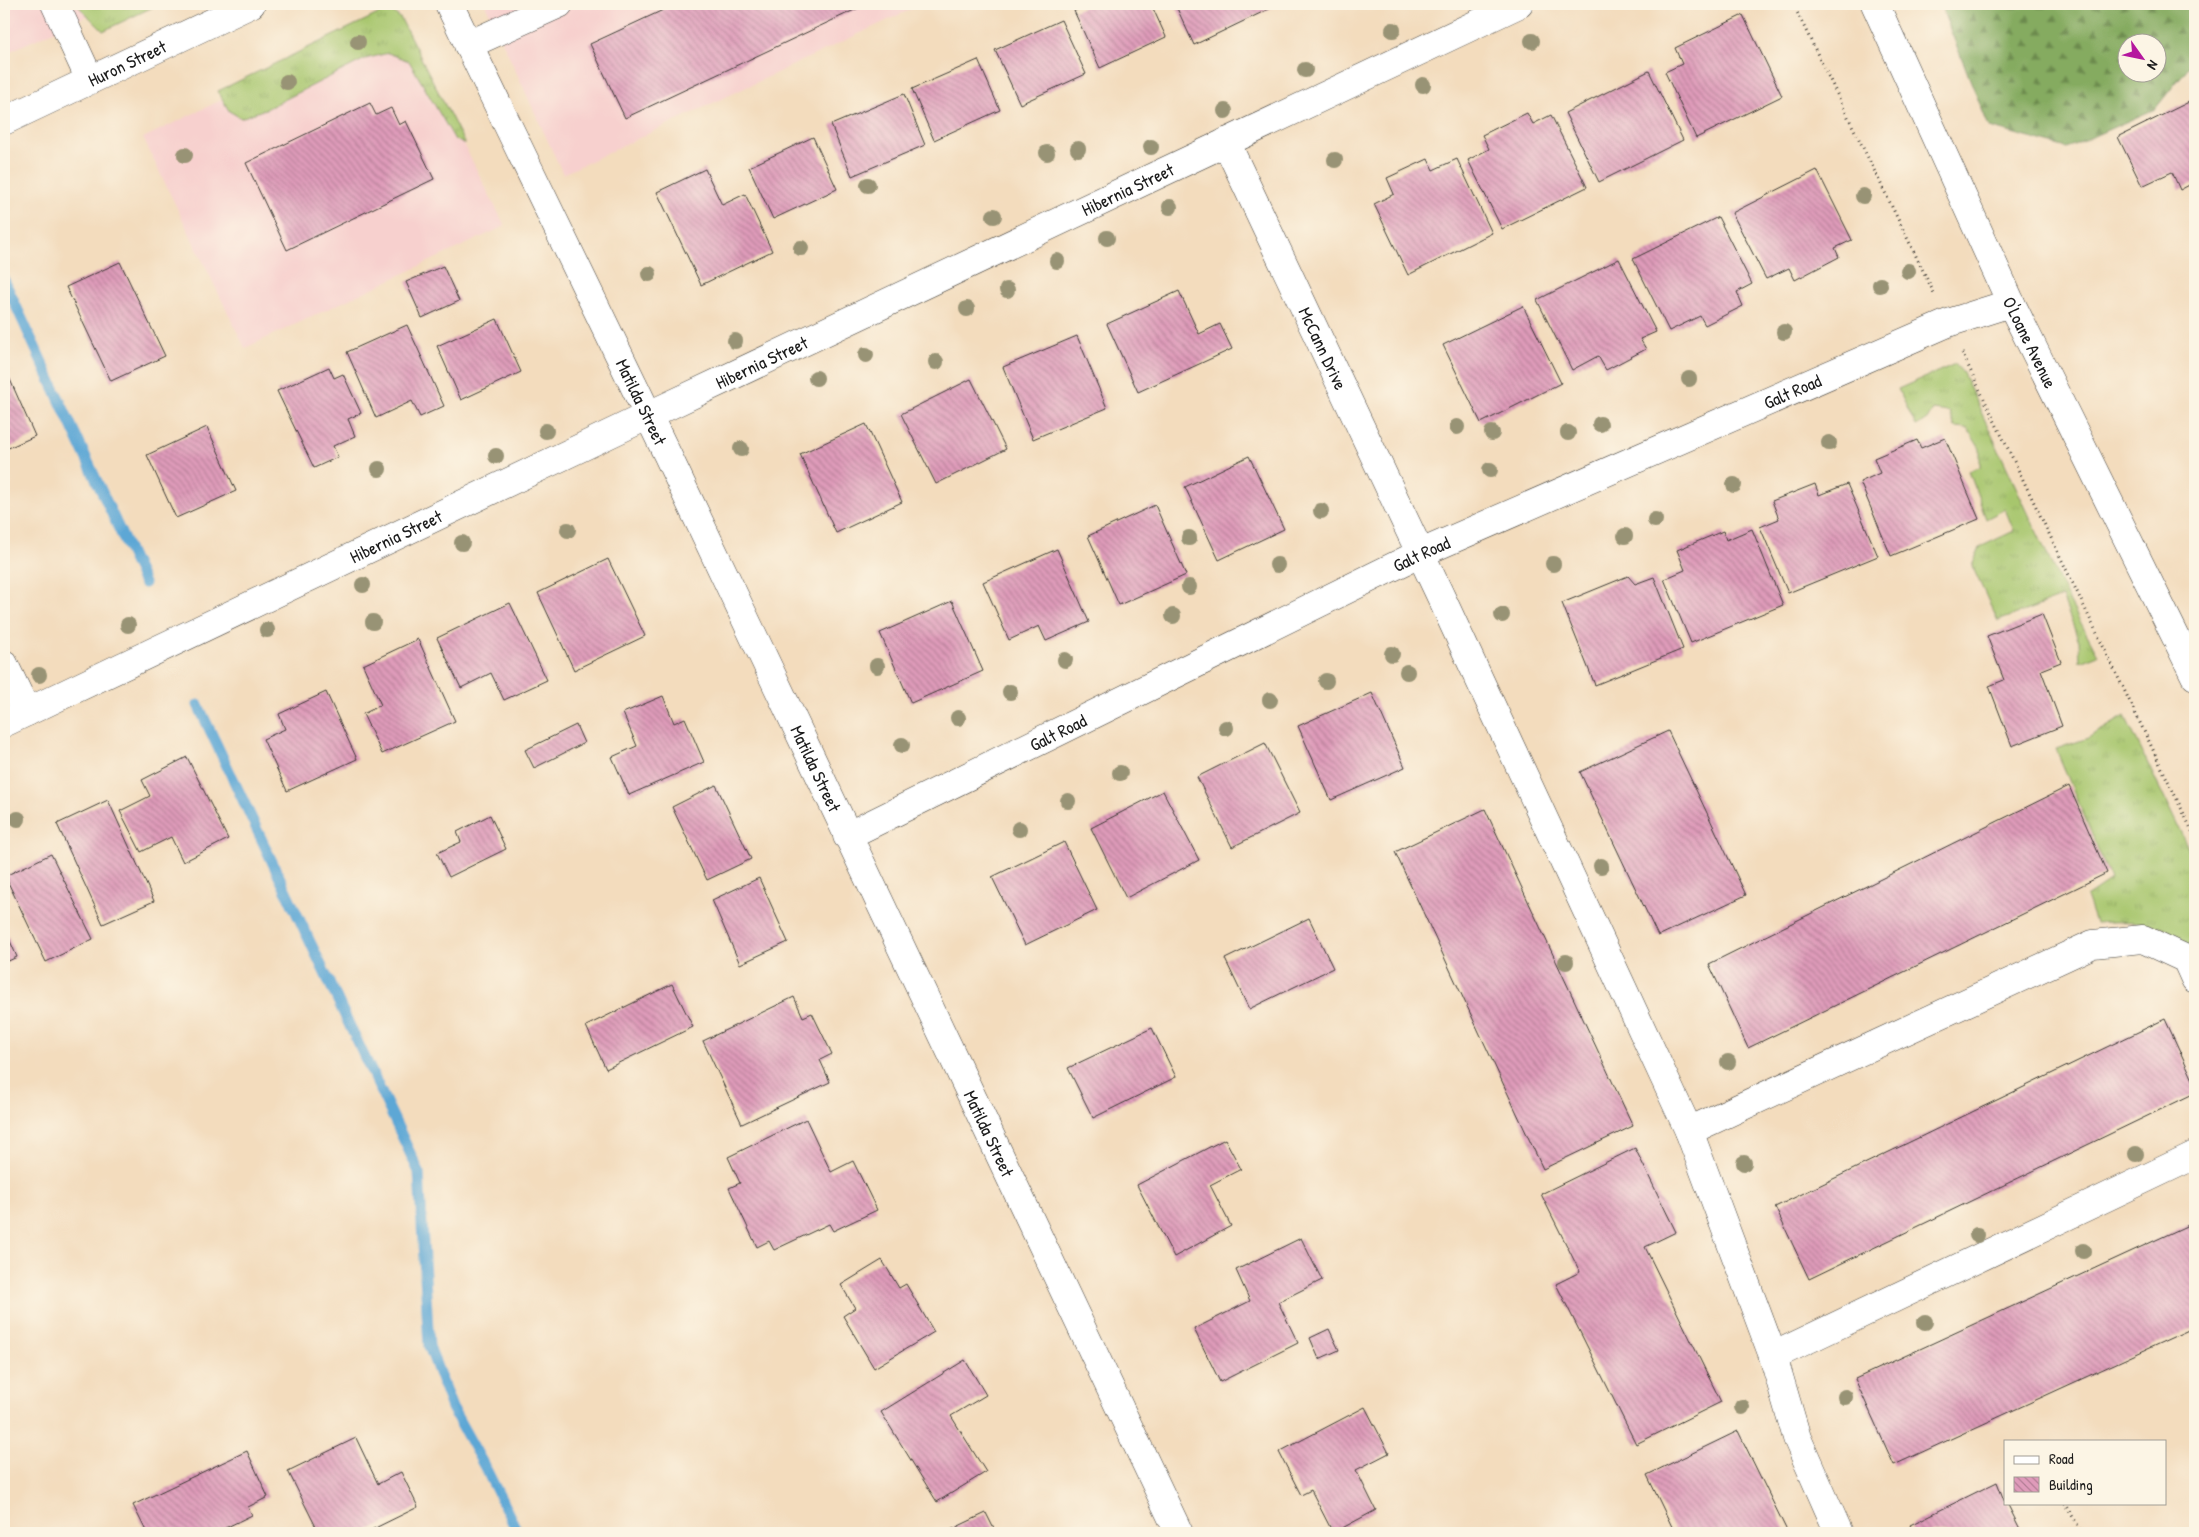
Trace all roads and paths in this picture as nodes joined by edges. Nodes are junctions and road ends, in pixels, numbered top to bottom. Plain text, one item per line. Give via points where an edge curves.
1 (55, 4) edge
2 (251, 4) edge
3 (449, 4) edge
4 (559, 4) edge
5 (1519, 4) edge
6 (1792, 4) edge
7 (1875, 4) edge
8 (468, 45) junction
9 (90, 80) junction
10 (4, 122) edge
11 (1226, 142) junction
12 (2011, 303) junction
13 (1948, 323) junction
14 (647, 416) junction
15 (1420, 553) junction
16 (4, 664) edge
17 (2195, 676) edge
18 (15, 718) edge
19 (847, 836) junction
20 (2195, 837) edge
21 (2195, 979) edge
22 (1689, 1131) junction
23 (2195, 1155) edge
24 (1773, 1356) junction
25 (2065, 1504) edge
26 (1179, 1533) edge
27 (1840, 1533) edge
28 (2083, 1533) edge

1 - 9 street
2 - 9 street, Huron Street
3 - 8 street, Matilda Street
4 - 8 street
5 - 11 street, Hibernia Street
6 - 13 path
7 - 12 street, O'Loane Avenue
8 - 14 street, Matilda Street
9 - 10 street, Huron Street
11 - 14 street, Hibernia Street
11 - 15 street, McCann Drive
12 - 13 street, Galt Road
12 - 17 street, O'Loane Avenue
13 - 15 street, Galt Road
13 - 20 path
14 - 18 street, Hibernia Street
14 - 19 street, Matilda Street
15 - 19 street, Galt Road
15 - 22 street, McCann Drive
16 - 18 street
19 - 26 street, Matilda Street
21 - 22 street via 2186,959 2143,938 2093,944
22 - 24 street, McCann Drive
23 - 24 street
24 - 27 street, McCann Drive via 1797,1438
25 - 28 path

